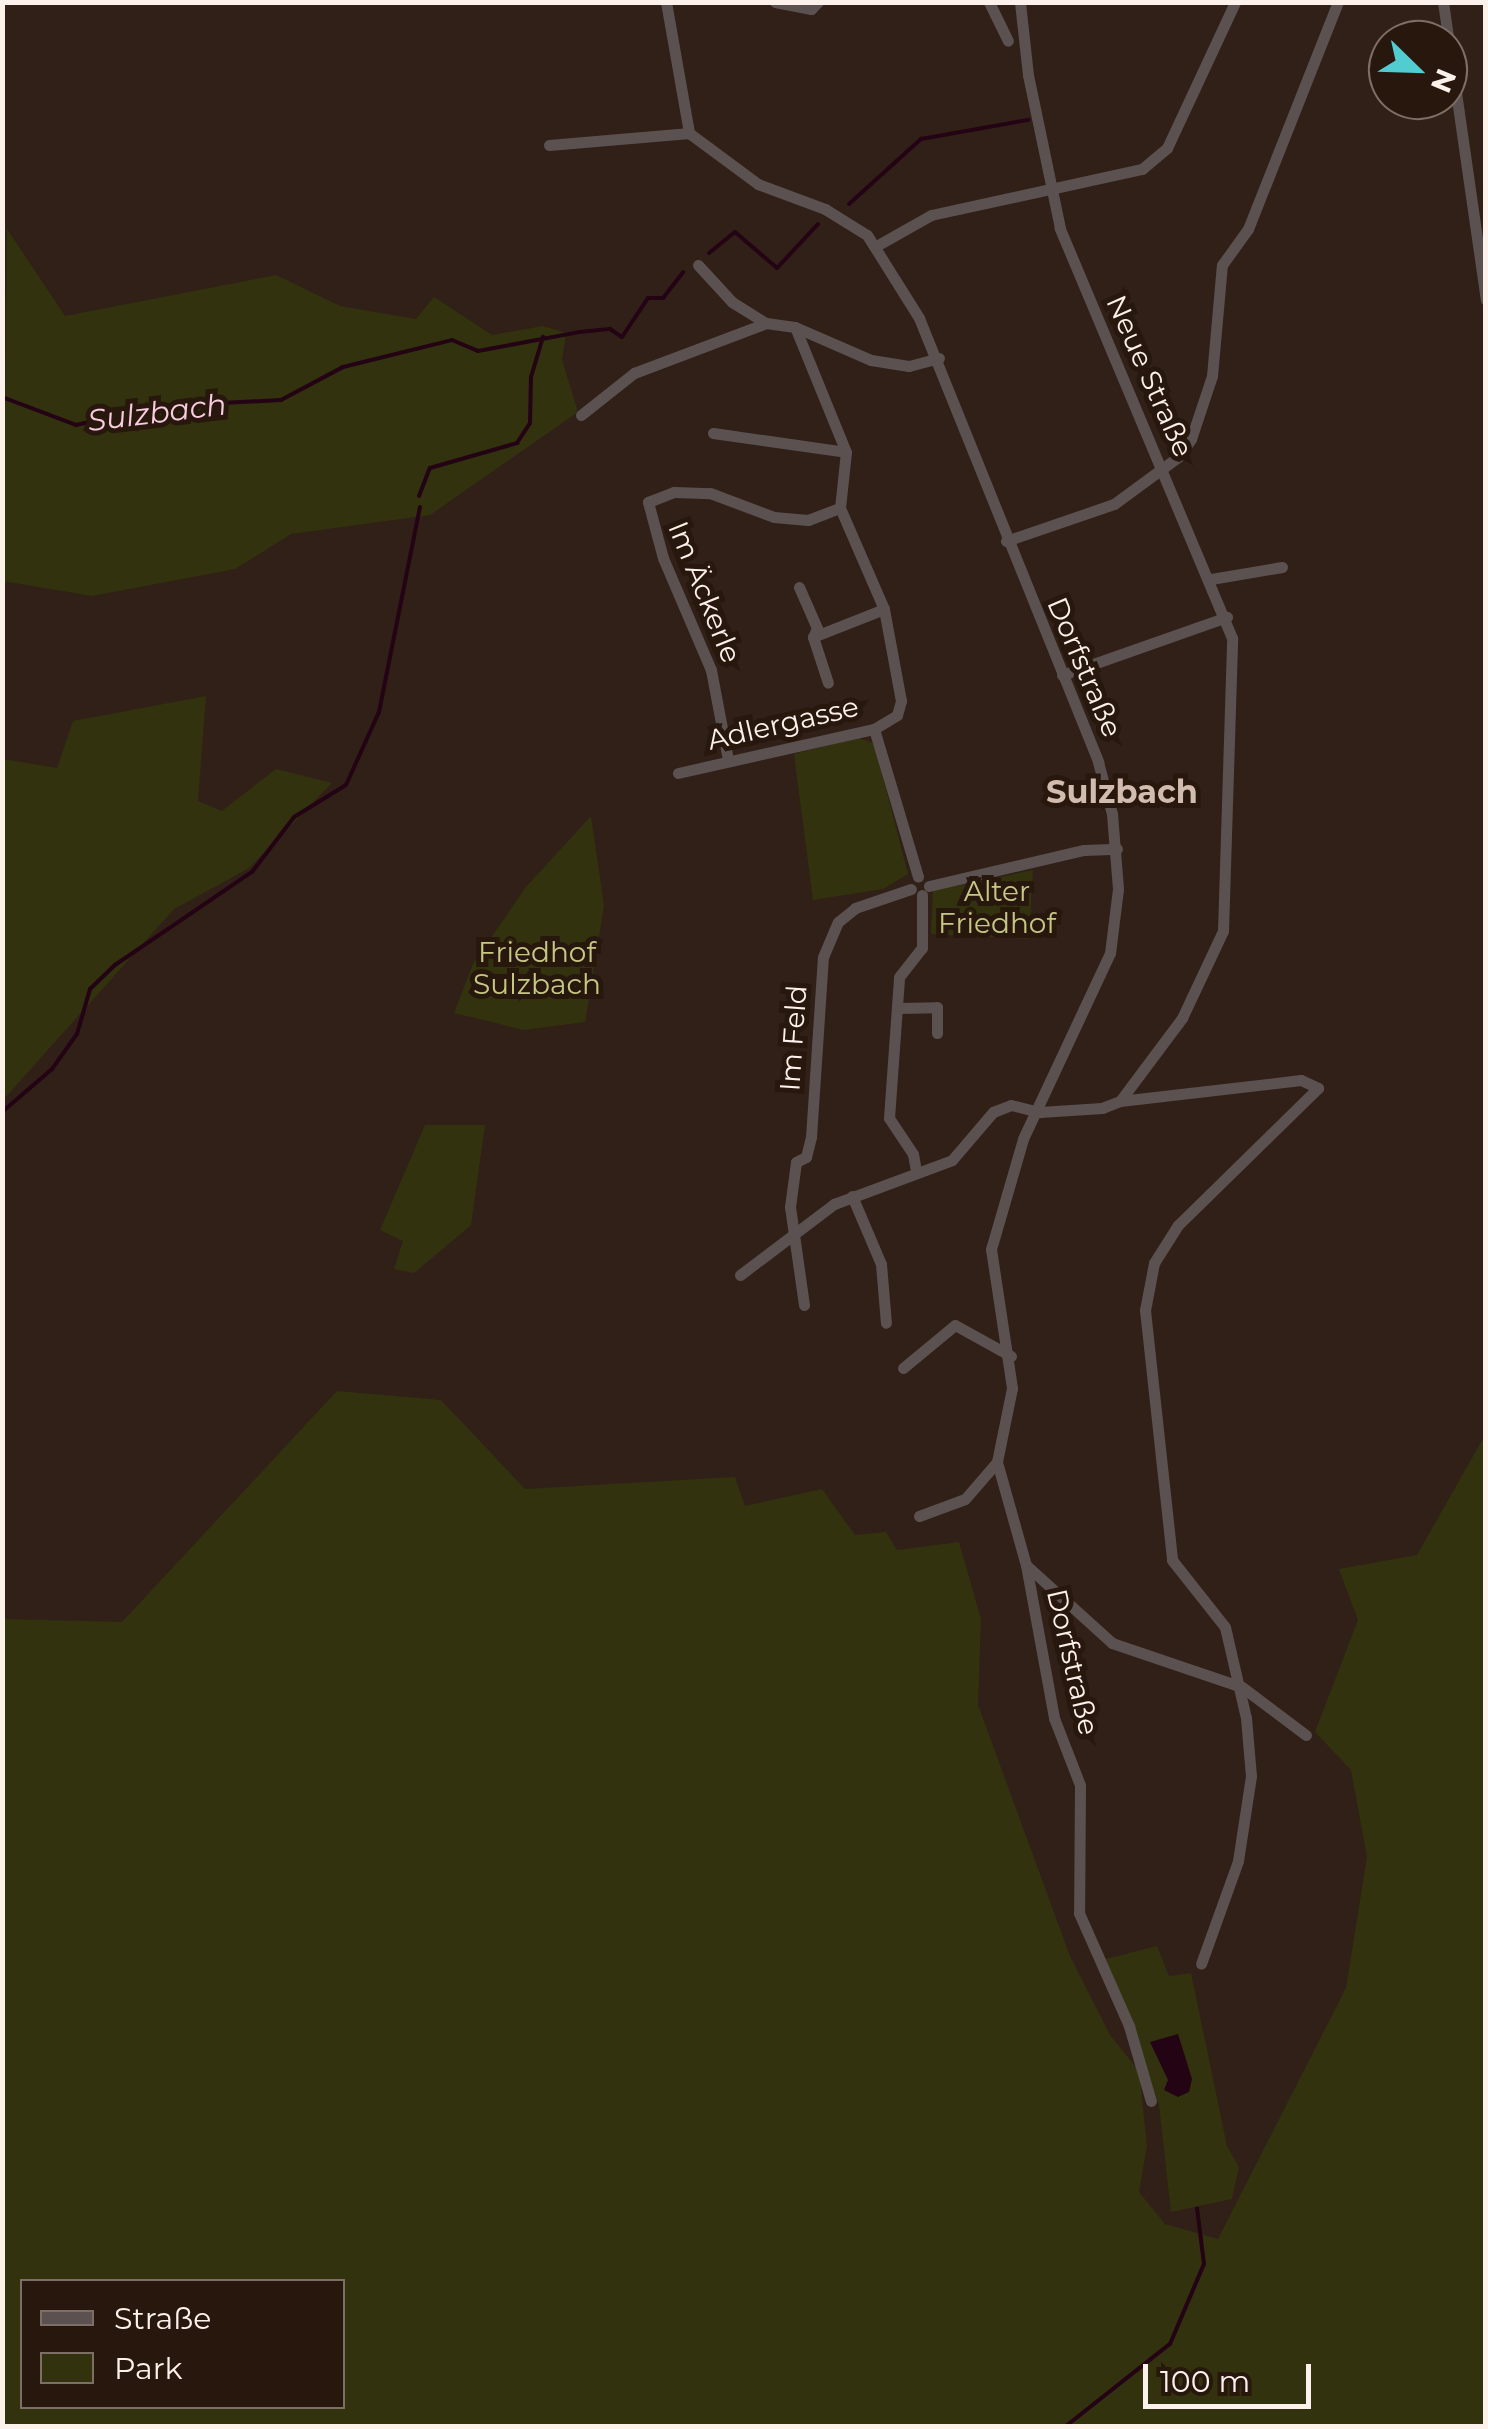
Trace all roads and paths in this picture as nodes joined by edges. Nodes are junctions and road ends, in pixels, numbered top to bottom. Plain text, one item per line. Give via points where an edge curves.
1 (666, 2) edge
2 (775, 2) edge
3 (818, 2) edge
4 (989, 2) edge
5 (1020, 2) edge
6 (1235, 2) edge
7 (1338, 2) edge
8 (1443, 2) edge
9 (1008, 41) dead end
10 (689, 132) junction
11 (549, 145) dead end
12 (1051, 189) junction
13 (878, 246) junction
14 (698, 266) dead end
15 (1486, 300) edge
16 (766, 324) junction
17 (795, 327) junction
18 (939, 358) junction
19 (581, 415) dead end
20 (713, 432) dead end
21 (846, 452) junction
22 (1163, 468) junction
23 (840, 508) junction
24 (1006, 541) junction
25 (1282, 567) dead end
26 (1211, 580) junction
27 (799, 587) dead end
28 (884, 609) junction
29 (1227, 617) junction
30 (813, 637) junction
31 (1062, 675) junction
32 (828, 683) dead end
33 (874, 728) junction
34 (728, 760) junction
35 (678, 773) dead end
36 (1118, 849) junction
37 (921, 890) junction
38 (898, 1008) junction
39 (937, 1033) dead end
40 (1120, 1101) junction
41 (1040, 1112) junction
42 (916, 1171) junction
43 (852, 1196) junction
44 (793, 1235) junction
45 (740, 1275) dead end
46 (804, 1305) dead end
47 (886, 1323) dead end
48 (1010, 1356) junction
49 (903, 1368) dead end
50 (996, 1462) junction
51 (919, 1516) dead end
52 (1026, 1565) junction
53 (1242, 1687) junction
54 (1306, 1735) dead end
55 (1201, 1964) dead end
56 (1151, 2101) dead end

1 - 10 street
2 - 3 street via 811,9
4 - 9 street
5 - 12 street, Neue Straße
6 - 12 street via 1167,148 1128,176
7 - 22 street via 1248,228 1222,266 1203,415 1178,457
8 - 15 street
10 - 11 street
10 - 13 street, Dorfstraße via 758,184 840,217
12 - 13 street via 931,215
12 - 22 street, Neue Straße via 1072,262
13 - 18 street, Dorfstraße
14 - 16 street via 732,302
16 - 17 street
16 - 19 street via 634,373
17 - 18 street via 871,360 909,366
17 - 21 street
18 - 24 street, Dorfstraße
20 - 21 street
21 - 23 street
22 - 24 street via 1114,504
22 - 26 street, Neue Straße
23 - 28 street
23 - 34 street, Im Äckerle via 808,520 774,517 710,493 674,492 648,502 711,670
24 - 31 street, Dorfstraße
25 - 26 street
26 - 29 street, Neue Straße
27 - 30 street via 817,628
28 - 30 street
28 - 33 street, Adlergasse via 901,701 896,714
29 - 31 street
29 - 40 street, Neue Straße via 1233,662 1223,931 1182,1018
30 - 32 street
31 - 36 street, Dorfstraße via 1098,762
33 - 34 street, Adlergasse
33 - 37 street
34 - 35 street, Adlergasse
36 - 37 street, Im Feld via 1084,850
36 - 41 street, Dorfstraße via 1110,953
37 - 38 street via 926,931 922,948 898,976
37 - 44 street, Im Feld via 854,908 828,939 811,1136 806,1157 796,1162 790,1207
38 - 39 street via 937,1006
38 - 42 street via 889,1118 913,1154
40 - 41 street
40 - 53 street via 1301,1080 1318,1088 1178,1225 1154,1263 1145,1310 1172,1560 1225,1627
41 - 42 street via 1011,1105 993,1112 952,1160
41 - 48 street, Dorfstraße via 1002,1195 991,1249
42 - 43 street
43 - 44 street
43 - 47 street via 881,1264
44 - 45 street
44 - 46 street, Im Feld
48 - 49 street via 955,1326
48 - 50 street, Dorfstraße via 1012,1388
50 - 51 street, Dorfstraße via 965,1498
50 - 52 street, Dorfstraße
52 - 53 street via 1112,1643
52 - 56 street, Dorfstraße via 1054,1718 1080,1784 1079,1913 1129,2026
53 - 54 street
53 - 55 street via 1251,1776 1238,1861

